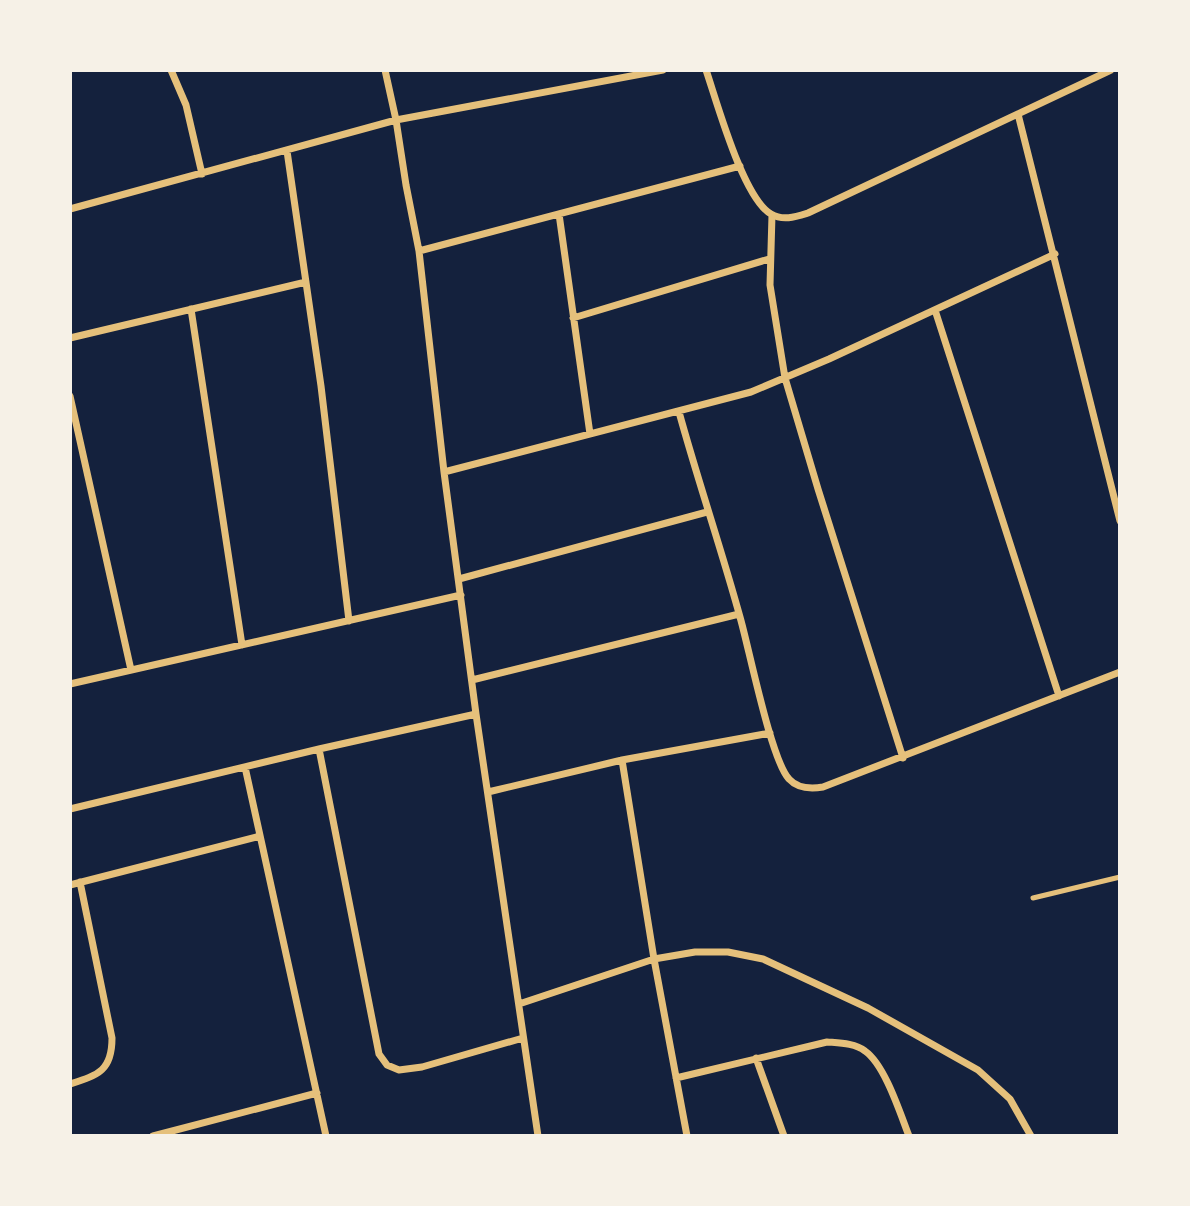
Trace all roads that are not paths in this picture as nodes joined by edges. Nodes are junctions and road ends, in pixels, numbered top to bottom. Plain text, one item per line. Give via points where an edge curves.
1 (171, 70) edge
2 (385, 70) edge
3 (663, 70) edge
4 (706, 70) edge
5 (1111, 70) edge
6 (1018, 114) junction
7 (396, 120) junction
8 (287, 151) junction
9 (740, 166) junction
10 (202, 174) junction
11 (70, 209) edge
12 (559, 214) junction
13 (772, 215) junction
14 (419, 251) junction
15 (1055, 254) junction
16 (769, 259) junction
17 (306, 282) junction
18 (191, 309) junction
19 (935, 310) junction
20 (573, 318) junction
21 (70, 338) edge
22 (785, 378) junction
23 (70, 396) edge
24 (679, 412) junction
25 (590, 434) junction
26 (444, 472) junction
27 (707, 512) junction
28 (1120, 521) edge
29 (459, 579) junction
30 (461, 596) junction
31 (740, 614) junction
32 (349, 621) junction
33 (242, 645) junction
34 (131, 670) junction
35 (1120, 672) edge
36 (472, 680) junction
37 (70, 684) edge
38 (1059, 696) junction
39 (476, 714) junction
40 (770, 733) junction
41 (319, 749) junction
42 (902, 758) junction
43 (622, 760) junction
44 (245, 767) junction
45 (488, 792) junction
46 (70, 809) edge
47 (260, 836) junction
48 (1120, 877) edge
49 (80, 882) junction
50 (70, 884) edge
51 (1033, 898) dead end
52 (654, 959) junction
53 (519, 1004) junction
54 (523, 1038) junction
55 (756, 1058) junction
56 (676, 1077) junction
57 (70, 1084) edge
58 (317, 1093) junction
59 (153, 1136) edge
60 (326, 1136) edge
61 (538, 1136) edge
62 (687, 1136) edge
63 (784, 1136) edge
64 (909, 1136) edge
65 (1031, 1136) edge

1 - 10 street via 186,105
2 - 7 street
3 - 7 street
4 - 9 street
5 - 6 street
6 - 13 street via 808,213 789,219
6 - 15 street
7 - 8 street
7 - 14 street
8 - 10 street
8 - 17 street
9 - 12 street
9 - 13 street via 760,205
10 - 11 street
12 - 14 street
12 - 20 street
13 - 16 street
14 - 26 street
15 - 19 street
15 - 28 street
16 - 20 street
16 - 22 street
17 - 18 street
17 - 32 street
18 - 21 street
18 - 33 street
19 - 22 street
19 - 38 street
20 - 25 street
22 - 24 street
22 - 42 street
23 - 34 street
24 - 25 street
24 - 27 street
25 - 26 street
26 - 29 street
27 - 29 street
27 - 31 street
29 - 30 street
30 - 32 street
30 - 36 street
31 - 36 street
31 - 40 street
32 - 33 street
33 - 34 street
34 - 37 street
35 - 38 street
36 - 39 street
38 - 42 street
39 - 41 street
39 - 45 street
40 - 42 street via 780,767 789,780 806,789 823,788
40 - 43 street
41 - 44 street
41 - 54 street via 379,1054 387,1065 399,1070
43 - 45 street
43 - 52 street
44 - 46 street
44 - 47 street
45 - 53 street
47 - 49 street
47 - 58 street
48 - 51 lane
49 - 50 street
49 - 57 street via 112,1050 104,1070
52 - 53 street
52 - 56 street
52 - 65 street via 695,951 728,952 763,959 818,984 978,1070 1010,1099
53 - 54 street
54 - 61 street
55 - 56 street
55 - 63 street
55 - 64 street via 827,1042 865,1050 878,1065
56 - 62 street
58 - 59 street
58 - 60 street

